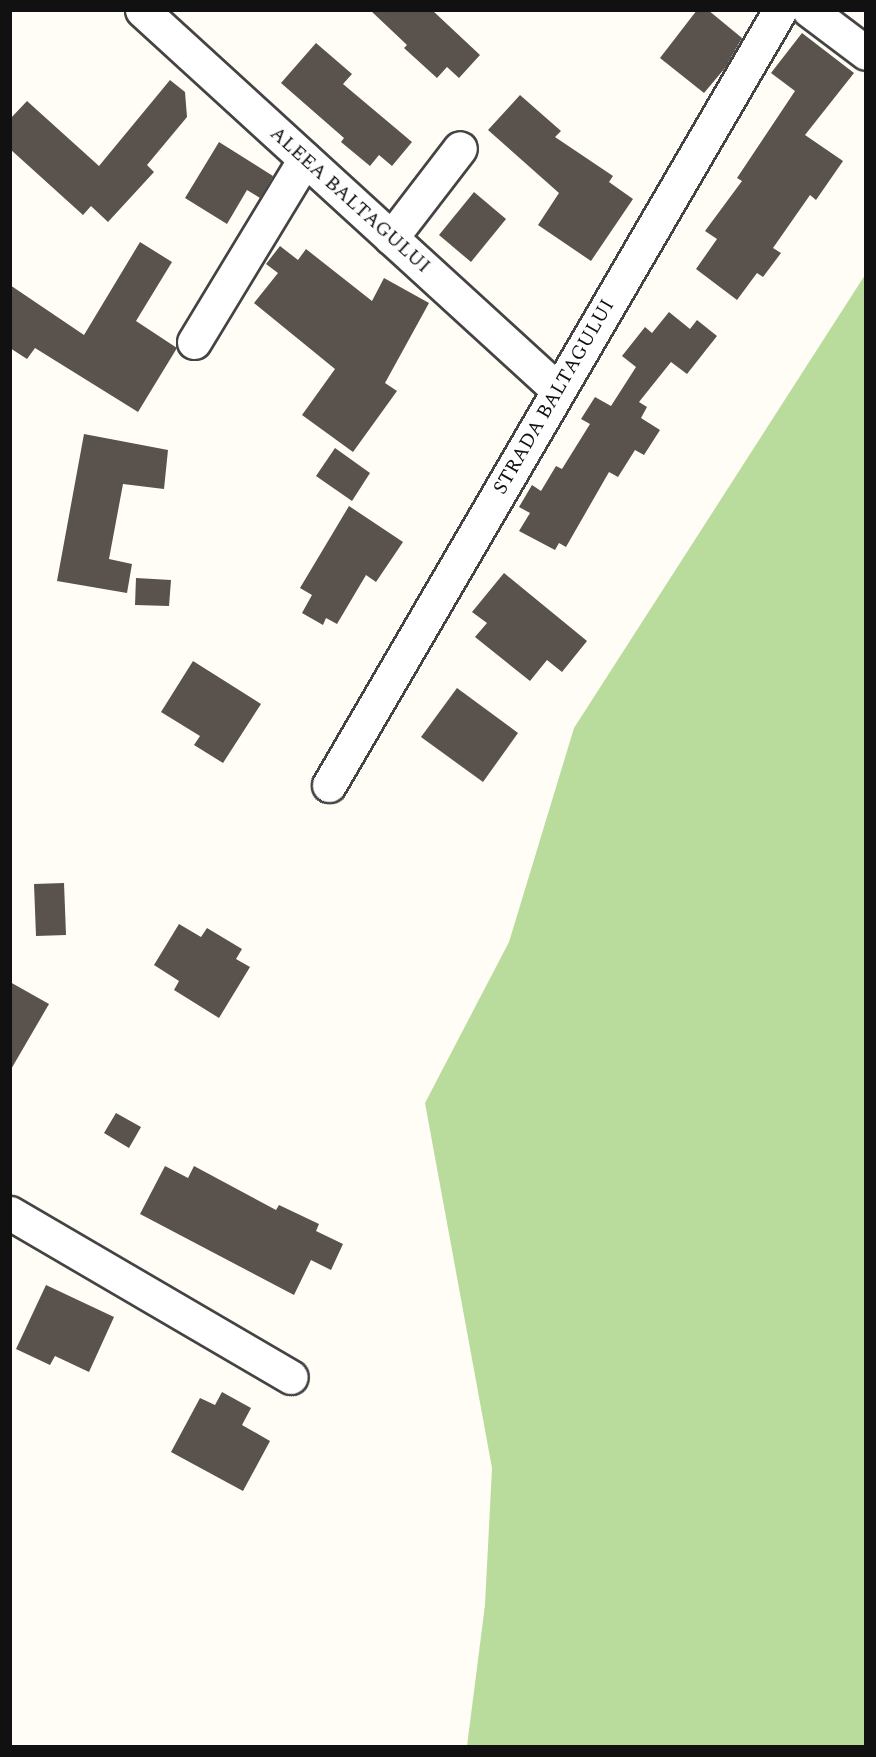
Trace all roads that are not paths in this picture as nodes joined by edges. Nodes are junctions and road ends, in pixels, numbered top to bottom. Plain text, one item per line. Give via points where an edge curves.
1 (780, 10) edge
2 (808, 10) edge
3 (147, 12) edge
4 (866, 53) edge
5 (460, 148) dead end
6 (305, 159) junction
7 (391, 238) junction
8 (194, 342) dead end
9 (558, 390) junction
10 (329, 785) dead end
11 (10, 1214) edge
12 (291, 1377) dead end

1 - 9 street, STRADA BALTAGULUI
2 - 4 street
3 - 6 street, ALEEA BALTAGULUI
5 - 7 street
6 - 7 street, ALEEA BALTAGULUI
6 - 8 street
7 - 9 street, ALEEA BALTAGULUI
9 - 10 street, STRADA BALTAGULUI
11 - 12 street

